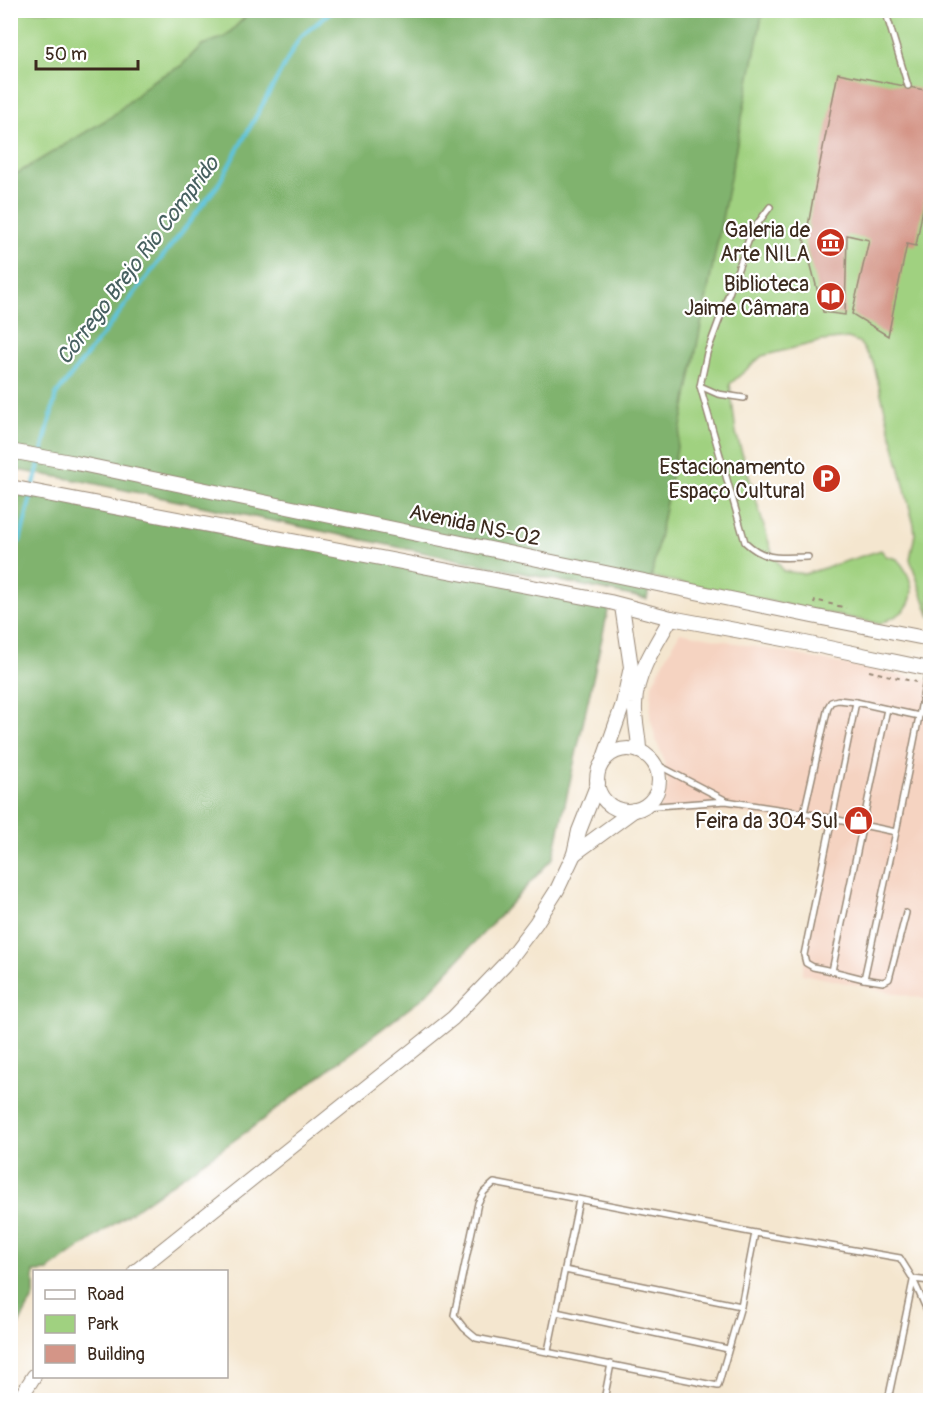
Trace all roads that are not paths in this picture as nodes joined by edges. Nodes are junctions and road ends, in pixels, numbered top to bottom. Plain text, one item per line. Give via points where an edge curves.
1 (885, 10) edge
2 (908, 86) dead end
3 (770, 207) dead end
4 (700, 386) junction
5 (744, 398) dead end
6 (10, 451) edge
7 (10, 487) edge
8 (808, 557) dead end
9 (622, 606) junction
10 (672, 618) junction
11 (930, 639) edge
12 (929, 669) edge
13 (856, 702) junction
14 (887, 709) junction
15 (919, 716) junction
16 (639, 751) junction
17 (603, 762) junction
18 (654, 763) junction
19 (598, 783) junction
20 (726, 801) junction
21 (639, 808) junction
22 (804, 813) junction
23 (832, 819) junction
24 (862, 825) junction
25 (896, 832) junction
26 (574, 854) junction
27 (906, 913) dead end
28 (832, 971) junction
29 (864, 979) junction
30 (579, 1200) junction
31 (755, 1233) junction
32 (138, 1270) edge
33 (565, 1270) junction
34 (913, 1279) junction
35 (930, 1281) edge
36 (741, 1306) junction
37 (556, 1312) junction
38 (930, 1317) edge
39 (728, 1349) junction
40 (548, 1351) junction
41 (610, 1364) junction
42 (33, 1378) edge
43 (19, 1401) edge
44 (604, 1401) edge
45 (888, 1401) edge

1 - 2 lane
3 - 4 lane via 752,231 707,352
4 - 5 lane
4 - 8 lane via 745,542 766,557
6 - 11 street, Avenida NS-02
7 - 9 street
9 - 10 street
9 - 17 street via 630,674
10 - 12 street
10 - 16 street via 638,686 635,708
12 - 15 lane
13 - 14 lane
13 - 22 lane via 838,700 828,707
13 - 23 lane
14 - 15 lane
14 - 24 lane
15 - 25 lane
16 - 17 street via 615,751
16 - 18 street
17 - 19 street
18 - 20 lane
18 - 21 street via 658,772 657,792
19 - 21 street via 601,795 610,804 621,810
19 - 26 street
20 - 21 lane
20 - 22 lane
21 - 26 street
22 - 23 lane
23 - 24 lane
23 - 28 lane via 804,955 806,963
24 - 25 lane
24 - 28 lane
25 - 29 lane
26 - 32 street via 536,923 505,964 453,1018
27 - 29 lane via 889,979
28 - 29 lane
30 - 31 lane
30 - 33 lane
30 - 40 lane via 494,1183 484,1192 478,1203 454,1315 476,1338
31 - 34 lane via 900,1258
31 - 36 lane
33 - 36 lane
33 - 37 lane
34 - 35 lane
34 - 38 lane
34 - 45 lane
36 - 39 lane
37 - 39 lane
37 - 40 lane
39 - 41 lane via 718,1386
40 - 41 lane
41 - 44 lane
42 - 43 street

